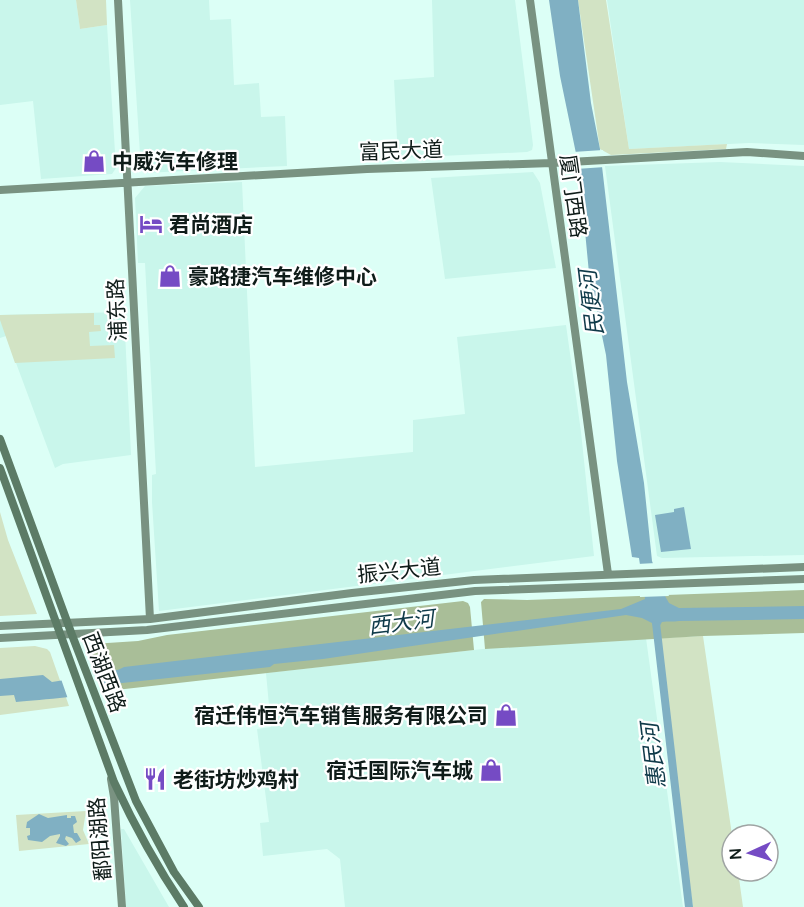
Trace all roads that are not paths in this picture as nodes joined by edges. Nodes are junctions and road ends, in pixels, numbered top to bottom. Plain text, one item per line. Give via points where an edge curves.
1 (118, 0) edge
2 (530, 0) edge
3 (804, 156) edge
4 (552, 163) junction
5 (128, 183) junction
6 (0, 190) edge
7 (0, 439) edge
8 (0, 468) edge
9 (804, 567) edge
10 (608, 574) junction
11 (804, 579) edge
12 (150, 619) junction
13 (68, 623) junction
14 (56, 624) junction
15 (0, 626) edge
16 (72, 635) junction
17 (60, 636) junction
18 (0, 638) edge
19 (109, 769) junction
20 (122, 907) edge
21 (184, 907) edge
22 (199, 907) edge

1 - 5 street, 浦东路
2 - 4 street, 厦门西路
3 - 4 street, 富民大道 via 747,152
4 - 5 street, 富民大道
4 - 10 street, 厦门西路
5 - 6 street, 富民大道
5 - 12 street, 浦东路
7 - 13 main road, 西湖西路
8 - 14 main road, 西湖西路
9 - 10 street, 振兴大道
10 - 12 street, 振兴大道 via 474,580
11 - 16 street, 振兴大道 via 475,591 147,630
12 - 13 street, 振兴大道
13 - 14 street, 振兴大道
13 - 16 main road, 西湖西路
14 - 15 street, 振兴大道
14 - 17 main road, 西湖西路
16 - 17 street, 振兴大道
16 - 22 main road, 西湖西路 via 136,801 174,872
17 - 18 street, 振兴大道
17 - 19 main road, 西湖西路
19 - 20 street, 鄱阳湖路
19 - 21 main road, 西湖西路 via 158,866

